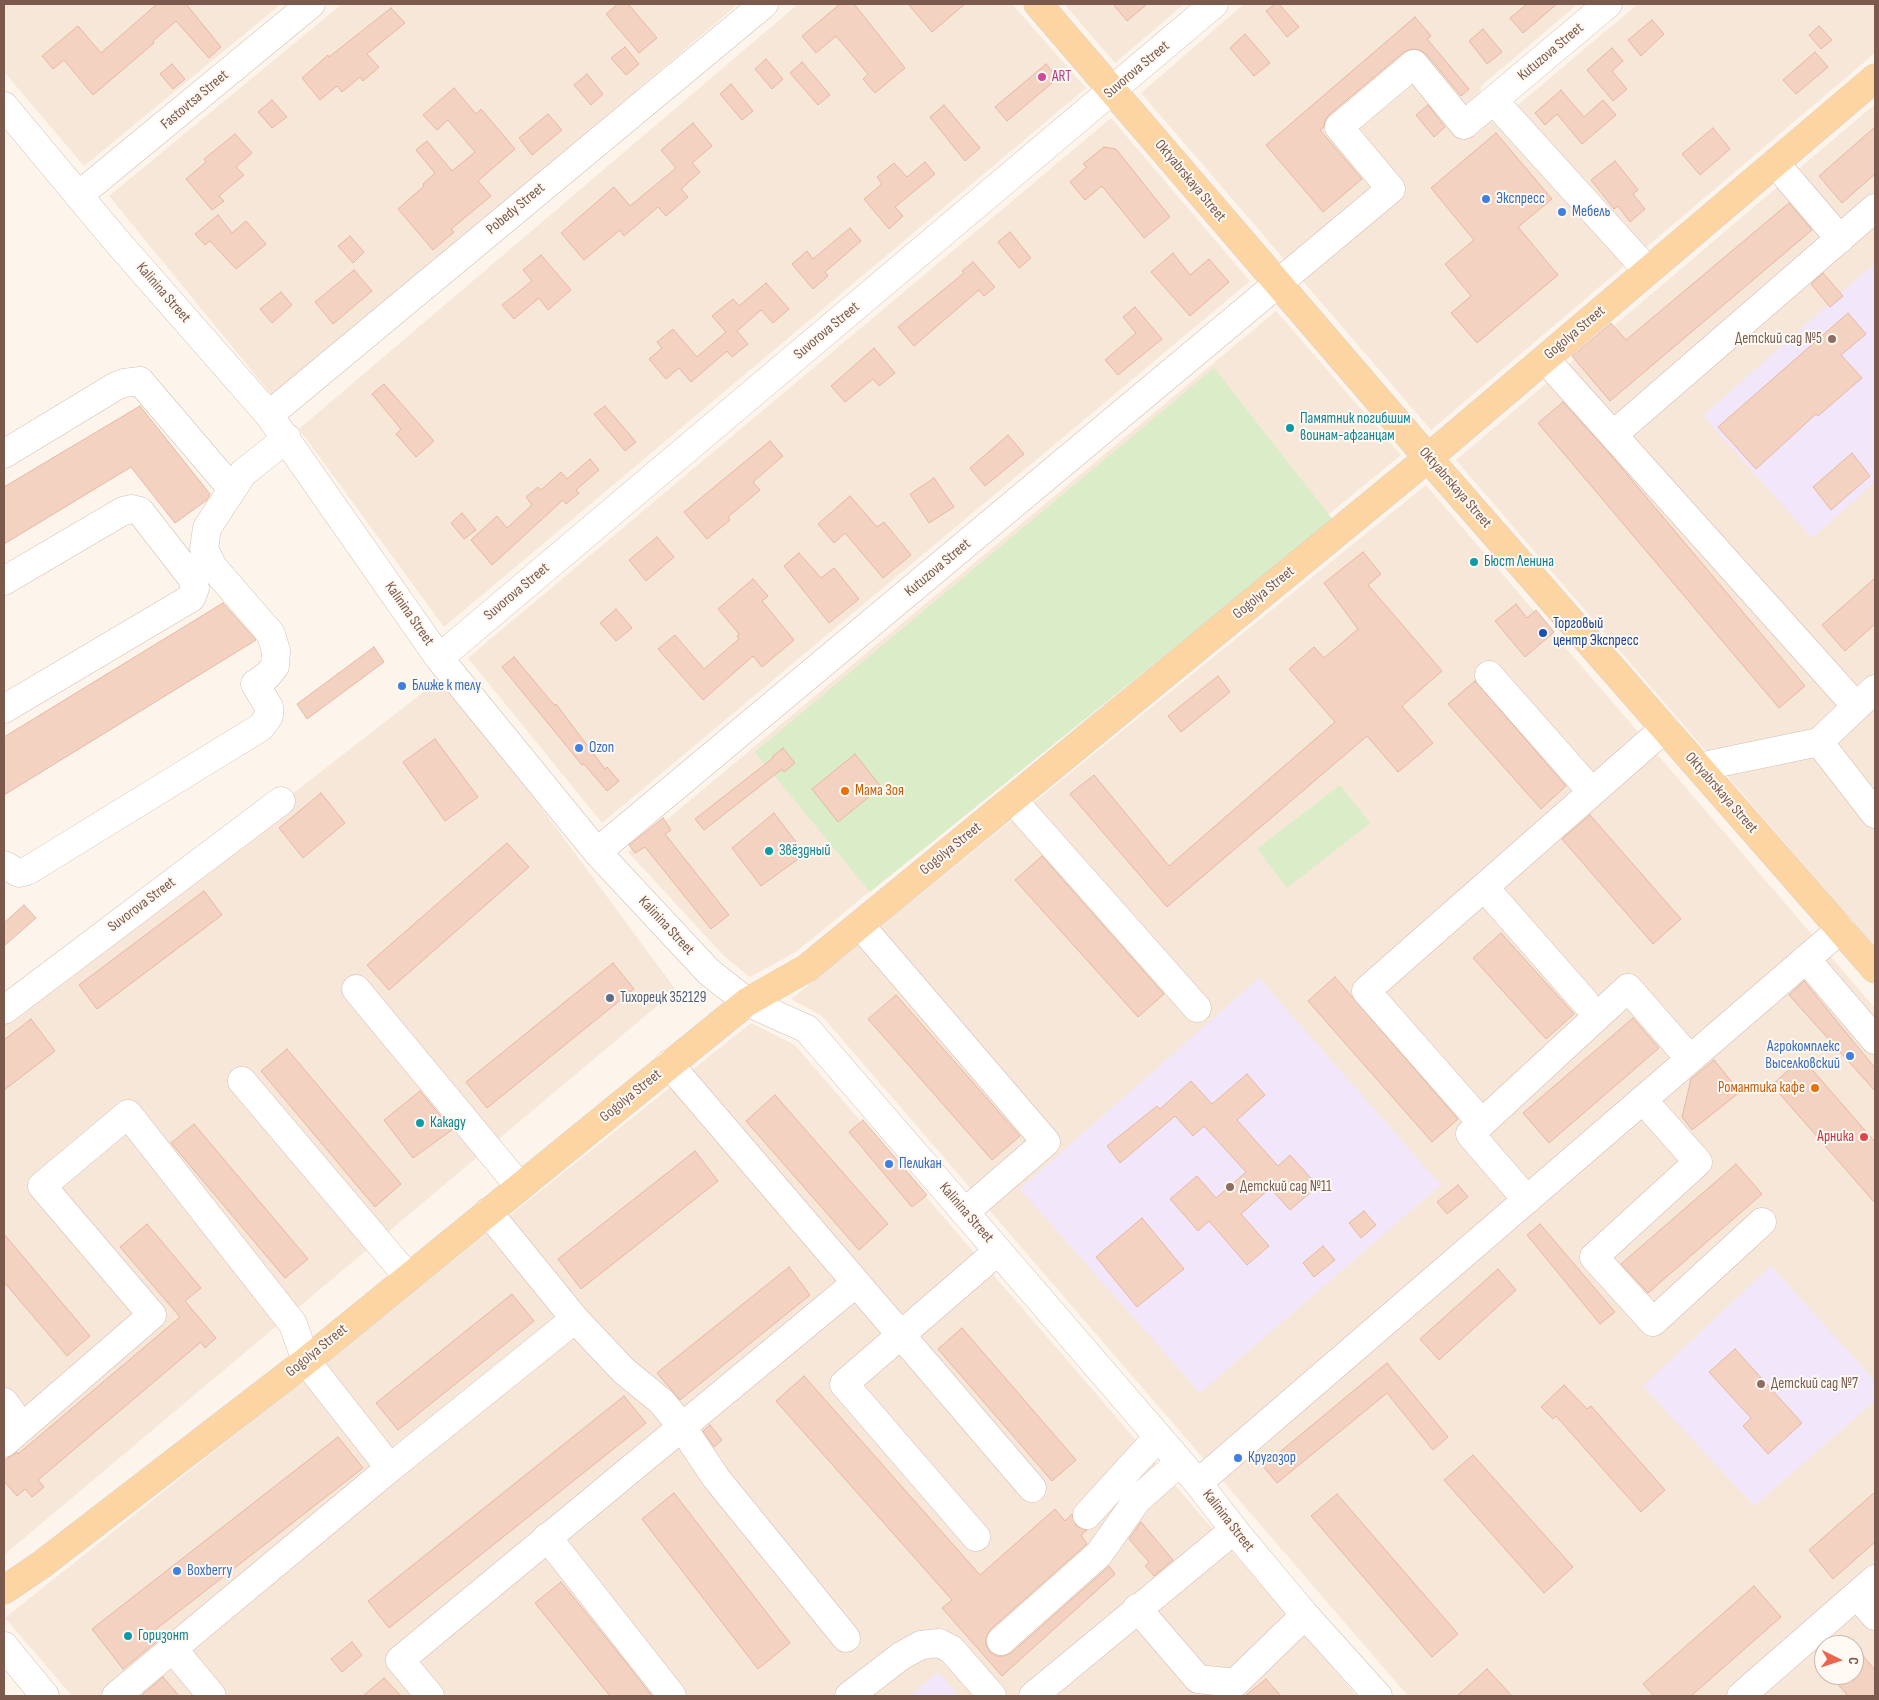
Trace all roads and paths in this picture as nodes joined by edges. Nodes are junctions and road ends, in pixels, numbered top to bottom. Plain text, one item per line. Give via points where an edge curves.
1 (311, 4) edge
2 (764, 4) edge
3 (1038, 4) edge
4 (1214, 4) edge
5 (1608, 4) edge
6 (1875, 78) edge
7 (1113, 91) junction
8 (1494, 101) junction
9 (4, 106) edge
10 (1775, 163) junction
11 (79, 195) junction
12 (1875, 208) edge
13 (1840, 239) junction
14 (1648, 271) junction
15 (1278, 283) junction
16 (1545, 359) junction
17 (269, 415) junction
18 (1613, 435) junction
19 (287, 438) junction
20 (4, 454) edge
21 (1428, 458) junction
22 (232, 489) junction
23 (203, 572) junction
24 (4, 580) edge
25 (438, 658) junction
26 (1489, 675) dead end
27 (1866, 698) edge
28 (4, 710) edge
29 (1665, 728) junction
30 (1819, 742) junction
31 (1699, 767) junction
32 (1592, 792) junction
33 (1012, 799) junction
34 (281, 801) dead end
35 (1875, 814) edge
36 (597, 852) junction
37 (4, 866) edge
38 (1484, 887) junction
39 (860, 924) junction
40 (1841, 929) junction
41 (1806, 959) junction
42 (1875, 969) edge
43 (356, 989) dead end
44 (746, 1002) junction
45 (1585, 1002) dead end
46 (1197, 1008) dead end
47 (4, 1010) edge
48 (1875, 1040) edge
49 (1690, 1059) junction
50 (670, 1064) junction
51 (242, 1081) dead end
52 (1643, 1100) junction
53 (1482, 1123) junction
54 (520, 1186) junction
55 (1527, 1200) junction
56 (488, 1212) junction
57 (964, 1212) junction
58 (1762, 1222) dead end
59 (998, 1251) junction
60 (408, 1278) junction
61 (856, 1283) junction
62 (575, 1319) junction
63 (900, 1335) junction
64 (306, 1361) junction
65 (4, 1402) edge
66 (682, 1427) junction
67 (13, 1435) edge
68 (1158, 1436) junction
69 (1180, 1462) junction
70 (390, 1468) junction
71 (1198, 1483) junction
72 (1032, 1488) dead end
73 (1086, 1515) dead end
74 (1234, 1530) junction
75 (547, 1538) junction
76 (976, 1538) dead end
77 (1866, 1587) edge
78 (4, 1590) edge
79 (1137, 1608) junction
80 (1305, 1615) junction
81 (1875, 1616) edge
82 (846, 1638) dead end
83 (1001, 1642) dead end
84 (4, 1646) edge
85 (173, 1649) junction
86 (1205, 1688) edge
87 (45, 1696) edge
88 (116, 1696) edge
89 (212, 1696) edge
90 (430, 1696) edge
91 (672, 1696) edge
92 (850, 1696) edge
93 (992, 1696) edge
94 (1033, 1696) edge
95 (1378, 1696) edge
96 (1741, 1696) edge

1 - 11 street, Fastovtsa Street
2 - 17 street, Pobedy Street
3 - 7 main road, Oktyabrskaya Street
4 - 7 street, Suvorova Street
5 - 8 street, Kutuzova Street
6 - 10 main road, Gogolya Street
7 - 15 main road, Oktyabrskaya Street
7 - 25 street, Suvorova Street
8 - 14 street
8 - 15 street, Kutuzova Street via 1464,125 1414,64 1339,126 1391,189
9 - 11 street, Kalinina Street
10 - 13 street
10 - 14 main road, Gogolya Street
11 - 17 street, Kalinina Street
12 - 13 street
13 - 18 street
14 - 16 main road, Gogolya Street
15 - 21 main road, Oktyabrskaya Street
15 - 36 street, Kutuzova Street
16 - 18 street
16 - 21 main road, Gogolya Street
17 - 19 street, Kalinina Street
18 - 27 street
19 - 22 street via 243,473
19 - 25 street, Kalinina Street
20 - 22 street via 116,386 140,381
21 - 29 main road, Oktyabrskaya Street
21 - 33 main road, Gogolya Street
22 - 23 street via 207,528
23 - 24 street via 140,511 132,509 123,511
23 - 28 street via 191,598
23 - 37 street via 270,634 276,651 275,666 268,676 255,684 269,706 269,716 261,727 27,871 19,873
25 - 36 street, Kalinina Street
26 - 32 street
27 - 30 street
29 - 31 main road, Oktyabrskaya Street
29 - 32 street
30 - 31 street
30 - 35 street
31 - 40 main road, Oktyabrskaya Street
32 - 38 street
33 - 39 main road, Gogolya Street
33 - 46 street
34 - 47 street, Suvorova Street
36 - 44 street, Kalinina Street via 709,972
38 - 45 street
38 - 53 street via 1366,991
39 - 44 main road, Gogolya Street via 807,968
39 - 57 street via 1046,1142
40 - 41 street
40 - 42 main road, Oktyabrskaya Street
41 - 48 street
41 - 49 street
43 - 54 street
44 - 50 main road, Gogolya Street
44 - 57 street, Kalinina Street via 807,1029
49 - 52 street
49 - 53 street via 1628,988
50 - 54 main road, Gogolya Street
50 - 61 street
51 - 60 street
52 - 55 street
52 - 58 street via 1698,1162 1594,1257 1653,1322
53 - 55 street via 1470,1134
54 - 56 main road, Gogolya Street
55 - 71 street
56 - 60 main road, Gogolya Street
56 - 62 street
57 - 59 street, Kalinina Street
59 - 63 street
59 - 68 street, Kalinina Street
60 - 64 main road, Gogolya Street
61 - 63 street
61 - 66 street
62 - 66 street via 624,1371 662,1402
62 - 70 street
63 - 72 street
63 - 76 street via 844,1384
64 - 67 street via 294,1324 128,1114 42,1186 152,1315
64 - 70 street
64 - 78 main road, Gogolya Street via 41,1566
65 - 67 street
66 - 75 street
66 - 82 street via 716,1478
68 - 69 street, Kalinina Street
68 - 73 street
69 - 71 street, Kalinina Street
69 - 83 street via 1137,1500 1099,1554
70 - 85 street
71 - 74 street, Kalinina Street
74 - 79 street
74 - 80 street, Kalinina Street
75 - 90 street via 400,1660
75 - 91 street
77 - 81 street
77 - 96 street
79 - 86 street
79 - 94 street
80 - 86 street via 1235,1683
80 - 95 street, Kalinina Street
84 - 87 street
85 - 88 street
85 - 89 street
92 - 93 street via 901,1656 920,1645 939,1643 951,1649

